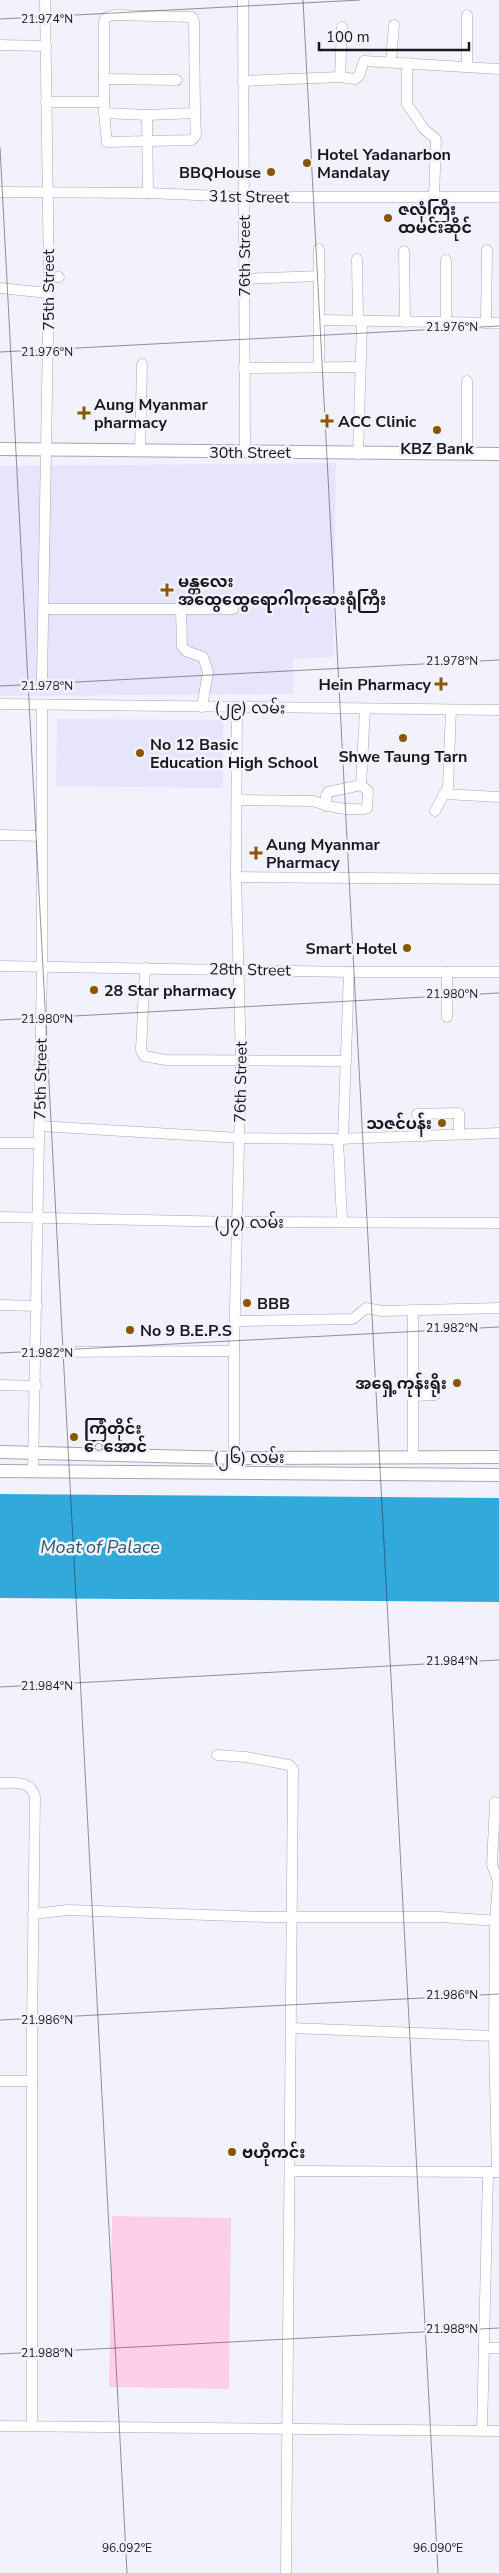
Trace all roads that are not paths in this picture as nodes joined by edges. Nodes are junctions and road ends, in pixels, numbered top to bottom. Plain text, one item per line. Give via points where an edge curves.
1 (45, 0) edge
2 (243, 0) edge
3 (467, 15) dead end
4 (394, 25) dead end
5 (342, 27) dead end
6 (0, 46) edge
7 (46, 46) junction
8 (391, 61) junction
9 (407, 63) junction
10 (467, 68) junction
11 (499, 69) edge
12 (340, 77) junction
13 (104, 79) junction
14 (177, 80) dead end
15 (243, 81) junction
16 (46, 102) junction
17 (104, 102) junction
18 (104, 113) junction
19 (195, 113) junction
20 (147, 115) junction
21 (147, 142) junction
22 (0, 192) edge
23 (47, 193) junction
24 (148, 193) junction
25 (434, 196) junction
26 (244, 197) junction
27 (499, 197) edge
28 (319, 249) dead end
29 (404, 250) dead end
30 (487, 250) dead end
31 (357, 258) dead end
32 (446, 260) dead end
33 (320, 276) junction
34 (59, 277) dead end
35 (48, 278) junction
36 (244, 279) junction
37 (0, 288) edge
38 (48, 293) junction
39 (320, 320) junction
40 (361, 321) junction
41 (405, 322) junction
42 (446, 322) junction
43 (486, 323) junction
44 (499, 323) edge
45 (142, 364) dead end
46 (319, 367) junction
47 (360, 367) junction
48 (244, 368) junction
49 (467, 381) dead end
50 (0, 449) edge
51 (46, 449) junction
52 (140, 452) junction
53 (245, 452) junction
54 (358, 454) junction
55 (467, 454) junction
56 (499, 454) edge
57 (181, 608) junction
58 (233, 608) dead end
59 (44, 609) junction
60 (42, 680) dead end
61 (0, 704) edge
62 (42, 705) junction
63 (202, 707) junction
64 (237, 707) junction
65 (365, 709) junction
66 (451, 710) junction
67 (499, 710) edge
68 (361, 785) junction
69 (445, 794) junction
70 (499, 797) edge
71 (237, 800) junction
72 (326, 806) junction
73 (435, 811) dead end
74 (0, 835) edge
75 (42, 836) junction
76 (236, 877) junction
77 (499, 879) edge
78 (0, 966) edge
79 (42, 966) junction
80 (145, 968) junction
81 (238, 968) junction
82 (349, 972) junction
83 (447, 972) junction
84 (499, 972) edge
85 (447, 1017) dead end
86 (241, 1060) junction
87 (346, 1061) junction
88 (417, 1114) dead end
89 (40, 1126) junction
90 (499, 1133) edge
91 (459, 1134) junction
92 (239, 1138) junction
93 (340, 1139) junction
94 (0, 1143) edge
95 (39, 1143) junction
96 (38, 1216) junction
97 (0, 1217) edge
98 (342, 1221) junction
99 (239, 1222) junction
100 (499, 1223) edge
101 (0, 1305) edge
102 (37, 1306) junction
103 (499, 1308) edge
104 (412, 1310) junction
105 (235, 1321) junction
106 (234, 1351) junction
107 (37, 1352) junction
108 (0, 1385) edge
109 (36, 1386) junction
110 (434, 1395) dead end
111 (413, 1396) junction
112 (0, 1452) edge
113 (35, 1452) junction
114 (413, 1456) junction
115 (499, 1457) edge
116 (234, 1458) junction
117 (0, 1471) edge
118 (33, 1472) junction
119 (234, 1473) junction
120 (499, 1474) edge
121 (218, 1755) dead end
122 (0, 1782) edge
123 (495, 1802) dead end
124 (33, 1914) junction
125 (291, 1917) junction
126 (497, 1921) edge
127 (292, 2028) junction
128 (494, 2036) junction
129 (32, 2080) junction
130 (0, 2081) edge
131 (291, 2171) junction
132 (495, 2172) edge
133 (484, 2348) junction
134 (499, 2348) edge
135 (0, 2426) edge
136 (32, 2426) junction
137 (287, 2428) junction
138 (482, 2431) junction
139 (499, 2431) edge
140 (286, 2573) edge

1 - 7 street, 75th Street
2 - 15 street, 76th Street
3 - 10 street
4 - 8 street
5 - 12 street
6 - 7 street
7 - 16 street, 75th Street
8 - 9 street
8 - 12 street via 364,61 357,78
9 - 10 street
9 - 25 street via 407,104 424,129 436,139
10 - 11 street
12 - 15 street
13 - 14 street
13 - 17 street
13 - 19 street via 104,21 107,17 192,17
15 - 26 street, 76th Street
16 - 17 street
16 - 23 street, 75th Street
17 - 18 street
18 - 20 street
18 - 21 street via 107,142
19 - 20 street
19 - 21 street via 195,139
20 - 21 street
21 - 24 street
22 - 23 street, 31st Street
23 - 24 street, 31st Street
23 - 35 street, 75th Street
24 - 26 street, 31st Street
25 - 26 street, 31st Street
25 - 27 street, 31st Street
26 - 36 street, 76th Street
28 - 33 street
29 - 41 street
30 - 43 street
31 - 40 street
32 - 42 street
33 - 36 street
33 - 39 street
34 - 35 street
35 - 38 street, 75th Street
36 - 48 street, 76th Street
37 - 38 street
38 - 51 street, 75th Street
39 - 40 street
39 - 46 street
40 - 41 street
40 - 47 street
41 - 42 street
42 - 43 street
43 - 44 street
45 - 52 street
46 - 47 street
46 - 48 street
47 - 54 street
48 - 53 street, 76th Street
49 - 55 street
50 - 51 main road, 30th Street
51 - 52 main road, 30th Street
51 - 59 street, 75th Street
52 - 53 main road, 30th Street
53 - 54 main road, 30th Street
54 - 55 main road, 30th Street
55 - 56 main road, 30th Street
57 - 58 street
57 - 59 street
57 - 63 street via 182,646 204,657 207,664
59 - 60 street, 75th Street
61 - 62 street, (၂၉) လမ်း
62 - 63 street, (၂၉) လမ်း
62 - 75 street, 75th Street
63 - 64 street, (၂၉) လမ်း
64 - 65 street, (၂၉) လမ်း
64 - 71 street, 76th Street
65 - 66 street, (၂၉) လမ်း
65 - 68 street
66 - 67 street, (၂၉) လမ်း
66 - 69 street via 449,779
68 - 72 street via 326,793
68 - 72 street via 368,791 367,808 342,810
69 - 70 street
69 - 73 street
71 - 72 street via 313,801
71 - 76 street, 76th Street
74 - 75 street
75 - 79 street, 75th Street
76 - 77 street
76 - 81 street, 76th Street
78 - 79 street, 28th Street
79 - 80 street, 28th Street
79 - 89 street, 75th Street
80 - 81 street, 28th Street
80 - 86 street via 141,1050 144,1056 166,1060
81 - 82 street, 28th Street
81 - 86 street, 76th Street
82 - 83 street, 28th Street
82 - 87 street
83 - 84 street, 28th Street
83 - 85 street
86 - 87 street
86 - 92 street, 76th Street
87 - 93 street
88 - 91 street via 459,1113
89 - 92 street
89 - 95 street, 75th Street
90 - 91 street
91 - 93 street
92 - 93 street
92 - 99 street, 76th Street
93 - 98 street
94 - 95 street
95 - 96 street, 75th Street
96 - 97 street, (၂၇) လမ်း
96 - 99 street, (၂၇) လမ်း
96 - 102 street, 75th Street
98 - 99 street, (၂၇) လမ်း
98 - 100 street, (၂၇) လမ်း
99 - 105 street, 76th Street
101 - 102 street
102 - 107 street, 75th Street
103 - 104 street
104 - 105 street via 366,1308 353,1318
104 - 111 street
105 - 106 street, 76th Street
106 - 107 street
106 - 116 street, 76th Street
107 - 109 street, 75th Street
108 - 109 street
109 - 113 street, 75th Street
110 - 111 street
111 - 114 street
112 - 113 main road, (၂၆) လမ်း
113 - 116 main road, (၂၆) လမ်း
113 - 118 street, 75th Street
114 - 115 main road, (၂၆) လမ်း
114 - 116 main road, (၂၆) လမ်း
116 - 119 street, 76th Street
117 - 118 main road, (၂၆) လမ်း
118 - 119 main road, (၂၆) လမ်း
119 - 120 main road, (၂၆) လမ်း
121 - 125 street via 289,1765 293,1769
122 - 124 street via 26,1784 35,1794
123 - 126 street via 492,1865 498,1881
124 - 125 street via 68,1910
124 - 129 street
125 - 126 street via 440,1917
125 - 127 street
126 - 128 street
127 - 128 street
127 - 131 street
128 - 132 street
129 - 130 street
129 - 136 street
131 - 132 street
131 - 137 street
132 - 133 street
133 - 134 street
133 - 138 street
135 - 136 street
136 - 137 street
137 - 138 street
137 - 140 street
138 - 139 street

